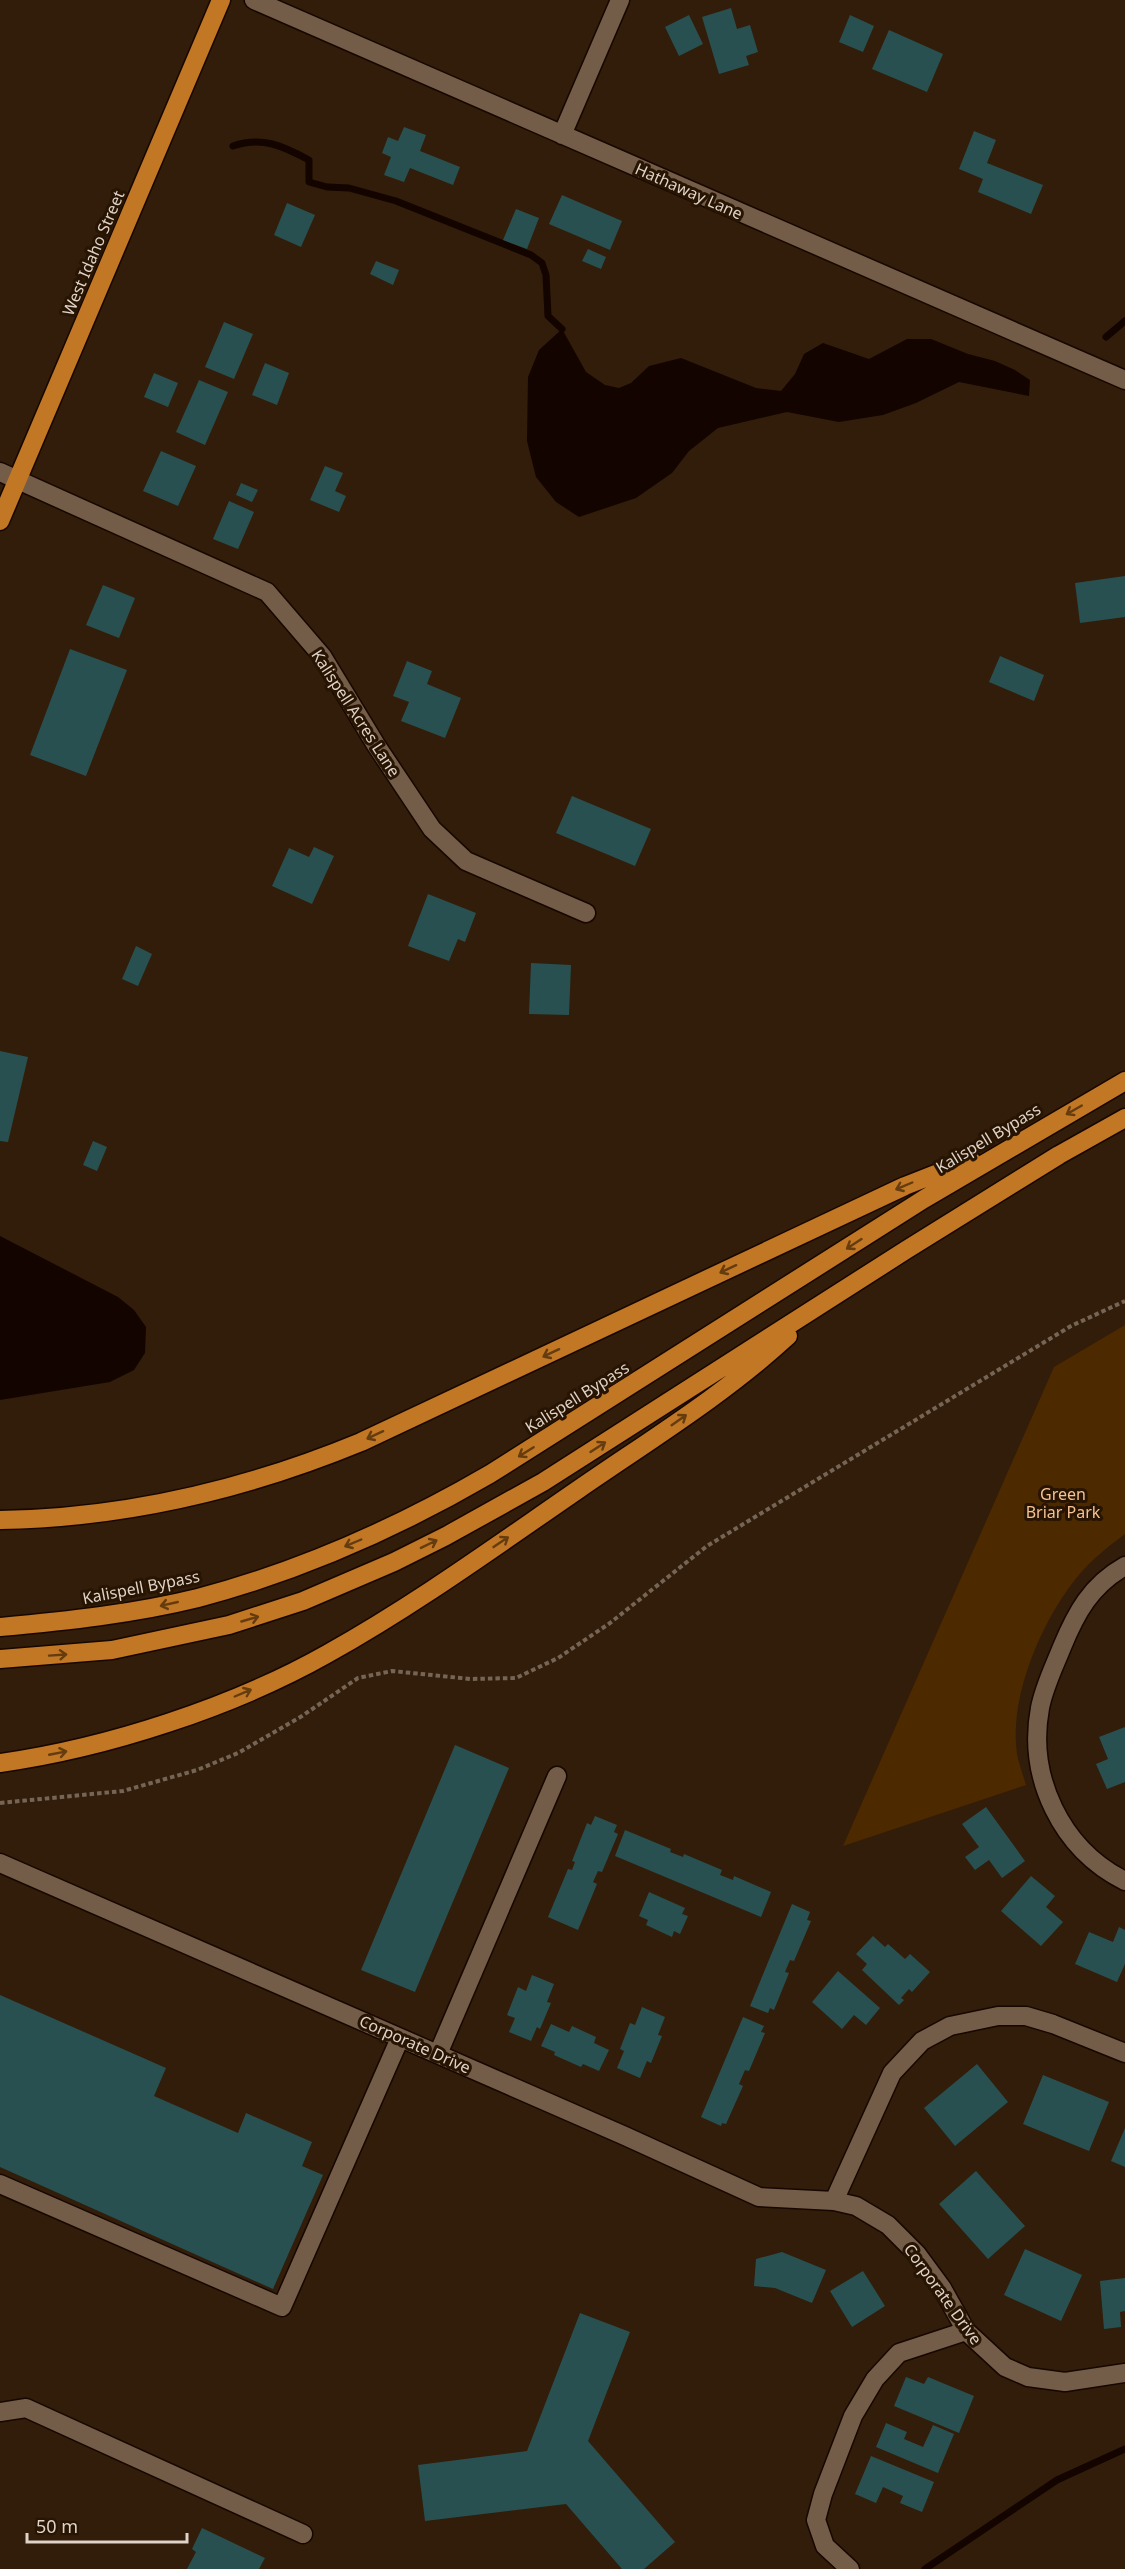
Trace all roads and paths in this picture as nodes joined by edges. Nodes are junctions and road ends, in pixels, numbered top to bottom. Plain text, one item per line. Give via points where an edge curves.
1 (221, 0) edge
2 (254, 0) edge
3 (620, 0) edge
4 (562, 135) junction
5 (1125, 380) edge
6 (0, 472) edge
7 (18, 480) junction
8 (0, 521) edge
9 (586, 913) dead end
10 (1125, 1081) edge
11 (1125, 1118) edge
12 (1017, 1142) junction
13 (1125, 1301) edge
14 (821, 1305) junction
15 (0, 1520) edge
16 (1125, 1566) edge
17 (0, 1627) edge
18 (0, 1659) edge
19 (0, 1762) edge
20 (556, 1776) dead end
21 (0, 1803) edge
22 (0, 1863) edge
23 (1125, 1881) edge
24 (400, 2038) junction
25 (1125, 2053) edge
26 (438, 2054) junction
27 (0, 2184) edge
28 (834, 2201) junction
29 (966, 2331) junction
30 (1125, 2373) edge
31 (0, 2412) edge
32 (303, 2534) dead end
33 (850, 2569) edge

1 - 7 highway, West Idaho Street
2 - 4 street, Hathaway Lane
3 - 4 street
4 - 5 street, Hathaway Lane
6 - 7 street, Kalispell Acres Lane
7 - 8 highway, West Idaho Street
7 - 9 street, Kalispell Acres Lane via 267,592 322,656 432,829 466,861
10 -> 12 highway, Kalispell Bypass
11 - 14 highway via 1033,1171
12 -> 15 highway via 905,1186 319,1459 240,1485 168,1502
12 -> 17 highway, Kalispell Bypass via 490,1474 407,1519 269,1576 197,1598 116,1614
13 - 21 path via 1071,1326 708,1546 610,1623 558,1658 516,1678 471,1679 392,1671 358,1678 238,1753 197,1770 123,1791
18 -> 14 highway via 152,1643 265,1615 340,1586 446,1536 543,1482
19 -> 14 highway via 95,1745 151,1728 246,1692 327,1655 424,1594 723,1389
16 - 23 street via 1100,1583 1076,1614 1046,1687 1037,1744 1043,1783 1060,1820 1087,1852
20 - 26 street
22 - 24 street, Corporate Drive
24 - 26 street, Corporate Drive
24 - 27 street via 282,2307
25 - 28 street via 1026,2016 998,2016 950,2026 922,2041 892,2073
26 - 28 street, Corporate Drive via 759,2197
28 - 29 street, Corporate Drive via 856,2206 888,2225 917,2254
29 - 30 street, Corporate Drive via 1005,2367 1028,2377 1065,2382
29 - 33 street via 899,2353 875,2379 853,2416 816,2520 825,2546
31 - 32 street via 26,2408

